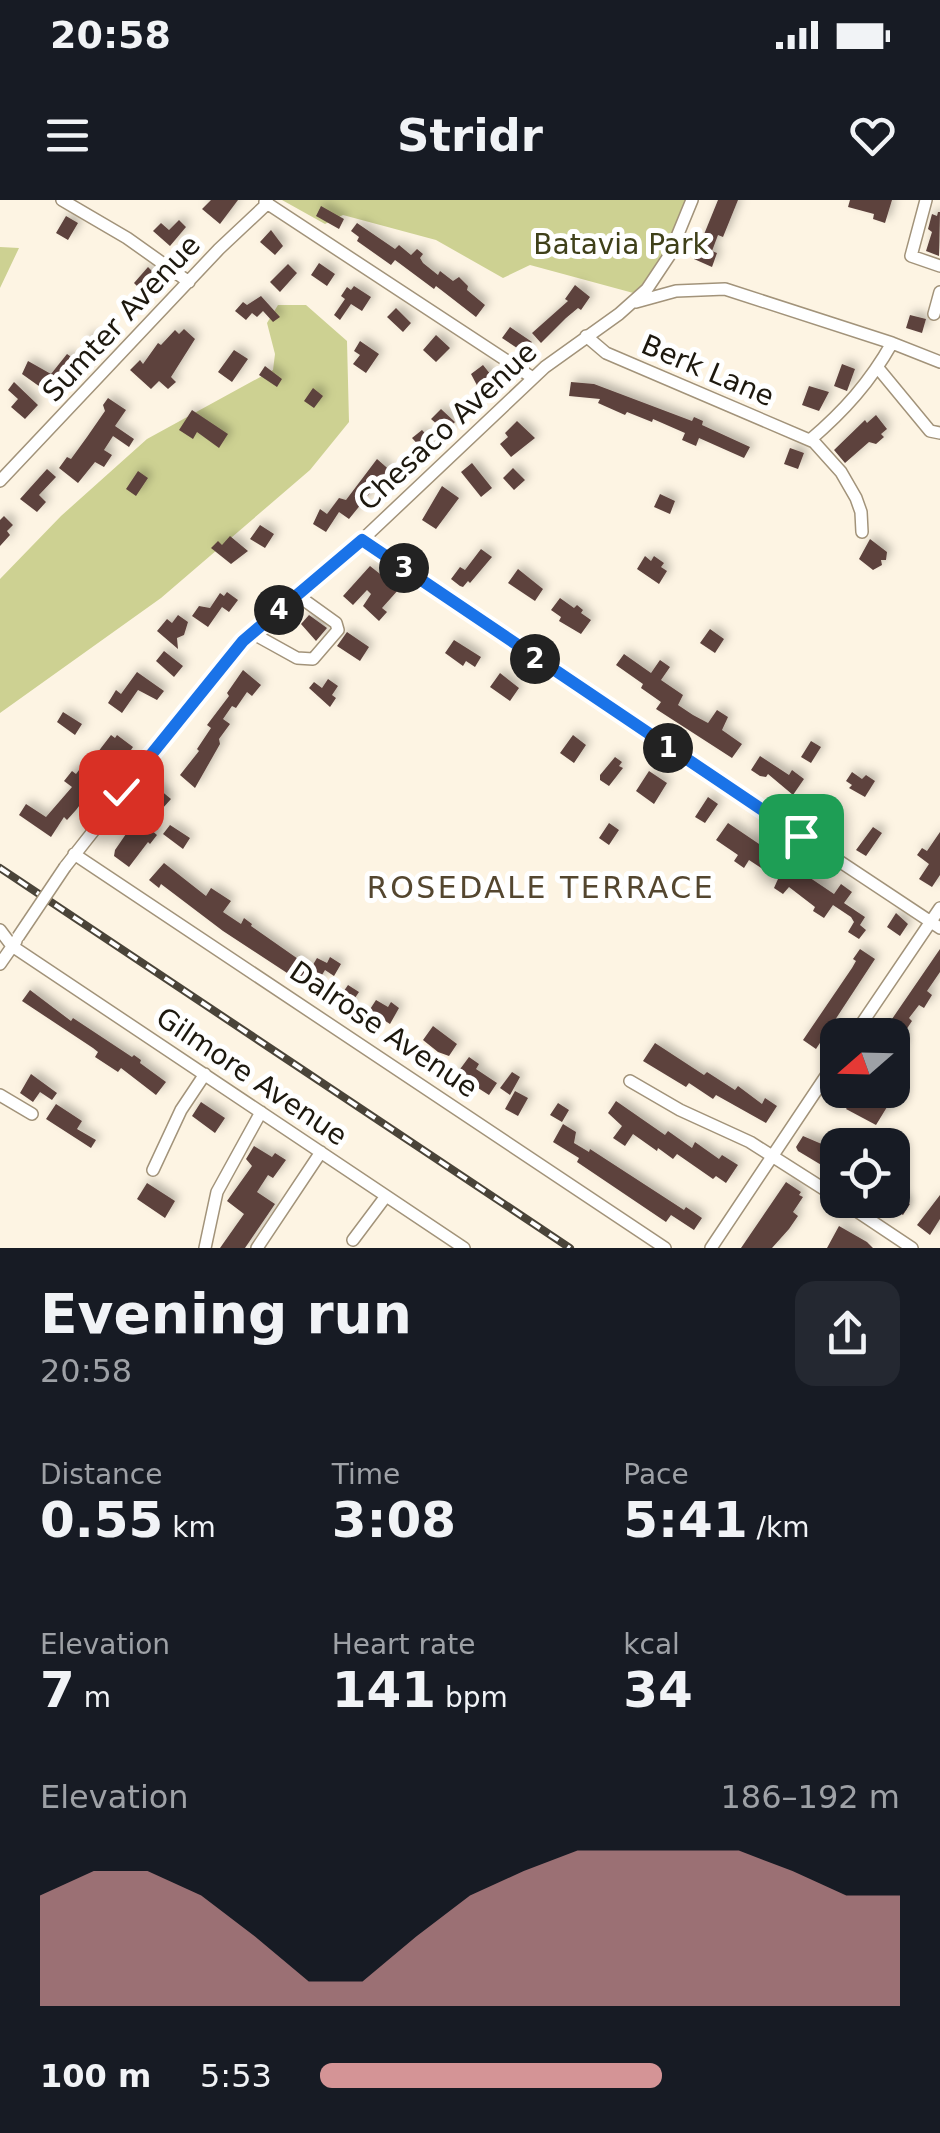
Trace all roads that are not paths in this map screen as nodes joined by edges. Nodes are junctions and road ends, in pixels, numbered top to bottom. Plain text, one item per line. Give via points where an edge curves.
1 (62, 200) edge
2 (692, 200) edge
3 (926, 200) edge
4 (265, 202) edge
5 (940, 266) edge
6 (188, 282) junction
7 (940, 292) edge
8 (632, 304) junction
9 (934, 314) dead end
10 (586, 336) junction
11 (892, 343) junction
12 (940, 362) edge
13 (878, 368) junction
14 (533, 378) junction
15 (940, 433) edge
16 (812, 441) junction
17 (0, 481) edge
18 (862, 532) dead end
19 (362, 540) junction
20 (297, 595) junction
21 (252, 633) junction
22 (74, 854) junction
23 (940, 908) edge
24 (935, 925) edge
25 (0, 930) edge
26 (15, 941) junction
27 (0, 964) edge
28 (867, 1018) edge
29 (205, 1074) junction
30 (630, 1081) dead end
31 (820, 1084) edge
32 (0, 1095) edge
33 (260, 1112) junction
34 (32, 1114) dead end
35 (321, 1152) junction
36 (772, 1155) junction
37 (153, 1170) dead end
38 (820, 1187) edge
39 (386, 1196) junction
40 (867, 1218) edge
41 (353, 1240) dead end
42 (205, 1248) edge
43 (258, 1248) edge
44 (464, 1248) edge
45 (665, 1248) edge
46 (711, 1248) edge
47 (912, 1248) edge

1 - 6 street
2 - 8 street, Chesaco Avenue via 663,268
3 - 5 street via 911,256
4 - 6 street, Sumter Avenue
4 - 14 street, Sumter Avenue
6 - 17 street, Sumter Avenue
7 - 9 street
8 - 10 street, Chesaco Avenue
8 - 11 street via 676,291 725,289
10 - 14 street, Chesaco Avenue
10 - 16 street, Berk Lane via 621,360
11 - 12 street
11 - 13 street
13 - 15 street via 930,431
13 - 16 street
14 - 19 street, Chesaco Avenue
16 - 18 street via 856,498
19 - 20 street, Chesaco Avenue
19 - 24 street
20 - 21 street, Chesaco Avenue
20 - 21 street via 338,630 313,658 298,658
21 - 22 street, Chesaco Avenue
22 - 26 street, Chesaco Avenue, bridge
22 - 45 street, Dalrose Avenue
23 - 24 street
24 - 28 street
25 - 26 street, Gilmore Avenue
26 - 27 street, Chesaco Avenue
26 - 29 street, Gilmore Avenue
29 - 33 street, Gilmore Avenue
29 - 37 street
30 - 36 street
31 - 36 street
32 - 34 street
33 - 35 street, Gilmore Avenue
33 - 42 street via 217,1192
35 - 39 street, Gilmore Avenue
35 - 43 street
36 - 38 street
36 - 46 street
39 - 41 street
39 - 44 street, Gilmore Avenue
40 - 47 street

